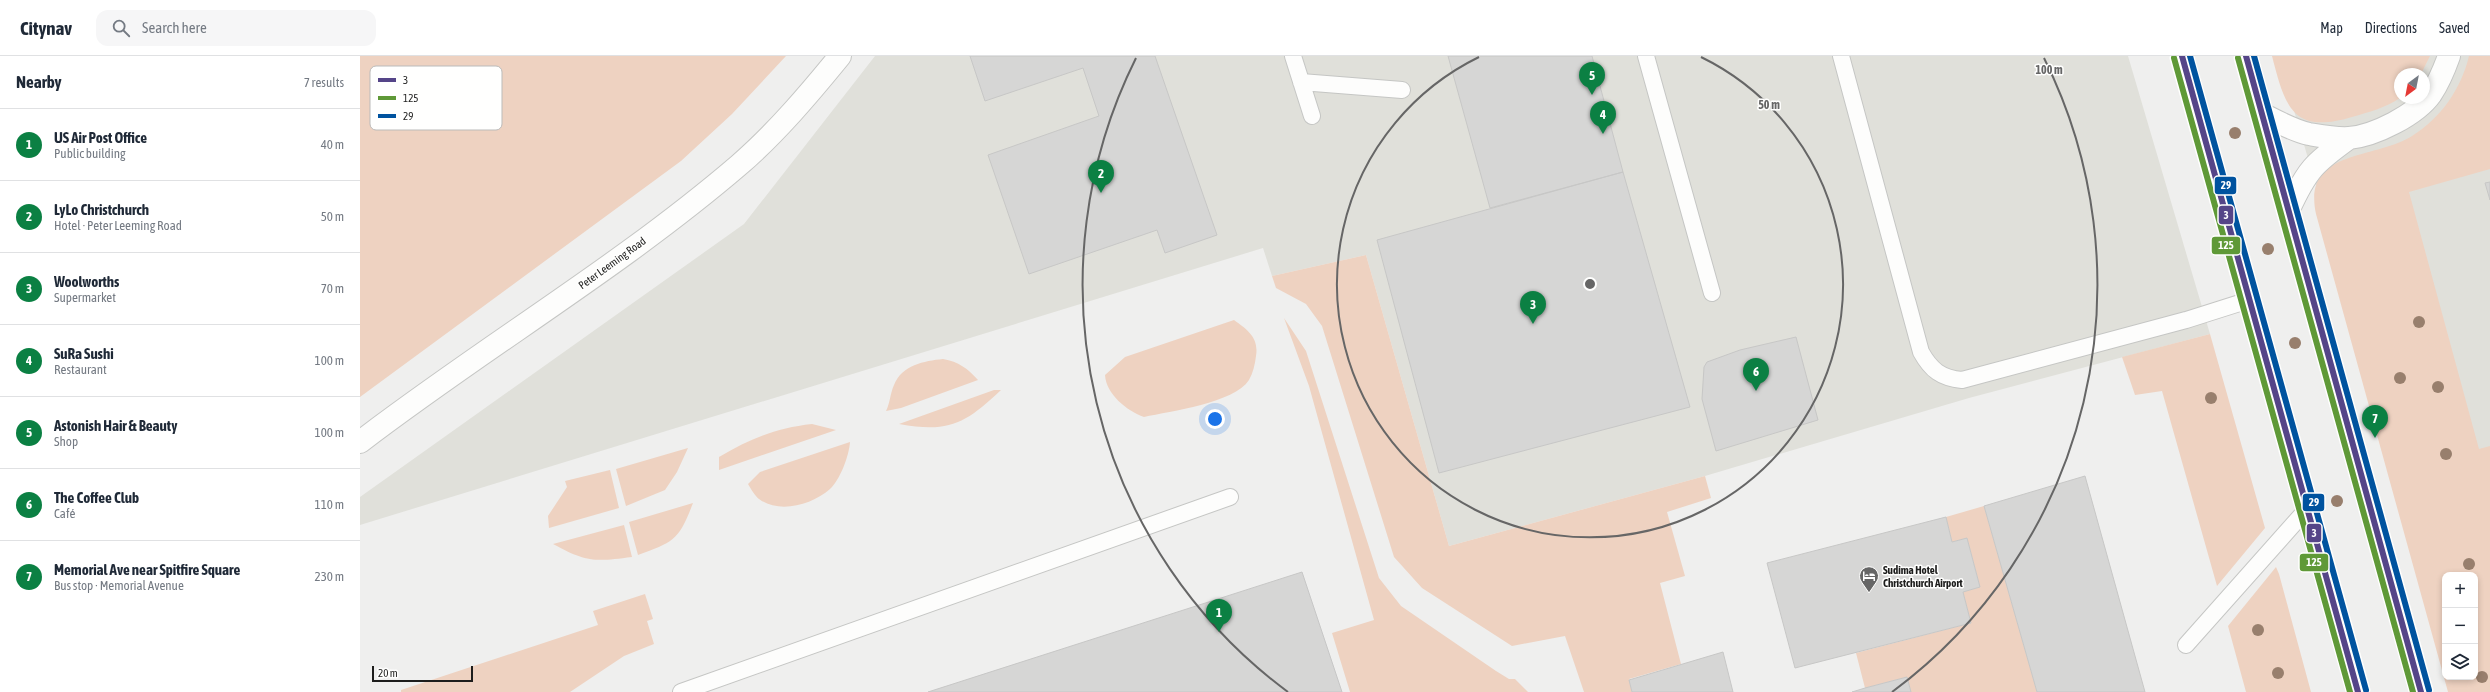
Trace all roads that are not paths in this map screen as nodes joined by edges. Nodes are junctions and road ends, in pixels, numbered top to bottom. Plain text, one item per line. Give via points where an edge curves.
1 (840, 56) edge
2 (1293, 56) edge
3 (1646, 56) edge
4 (1841, 56) edge
5 (2182, 56) edge
6 (2246, 56) edge
7 (2449, 56) edge
8 (1301, 82) junction
9 (1402, 90) dead end
10 (2262, 114) junction
11 (1312, 116) dead end
12 (2349, 138) junction
13 (2289, 209) junction
14 (1712, 293) dead end
15 (2249, 300) junction
16 (360, 442) edge
17 (1230, 497) dead end
18 (2307, 509) junction
19 (2186, 644) dead end
20 (681, 692) edge
21 (2358, 692) edge
22 (2422, 692) edge

1 - 16 street, Peter Leeming Road via 798,106 740,164 674,218 418,397
2 - 8 lane
3 - 14 lane
4 - 15 lane via 1921,352 1928,365 1937,373 1948,379 1962,380 2178,322
5 - 15 main road
6 - 10 main road
7 - 12 street via 2442,77 2430,96 2415,110 2388,126
8 - 9 lane
8 - 11 lane
10 - 12 street via 2308,134
10 - 13 main road
12 - 13 street via 2319,159 2304,177
13 - 22 main road
15 - 18 main road
17 - 20 lane
18 - 19 lane
18 - 21 main road

